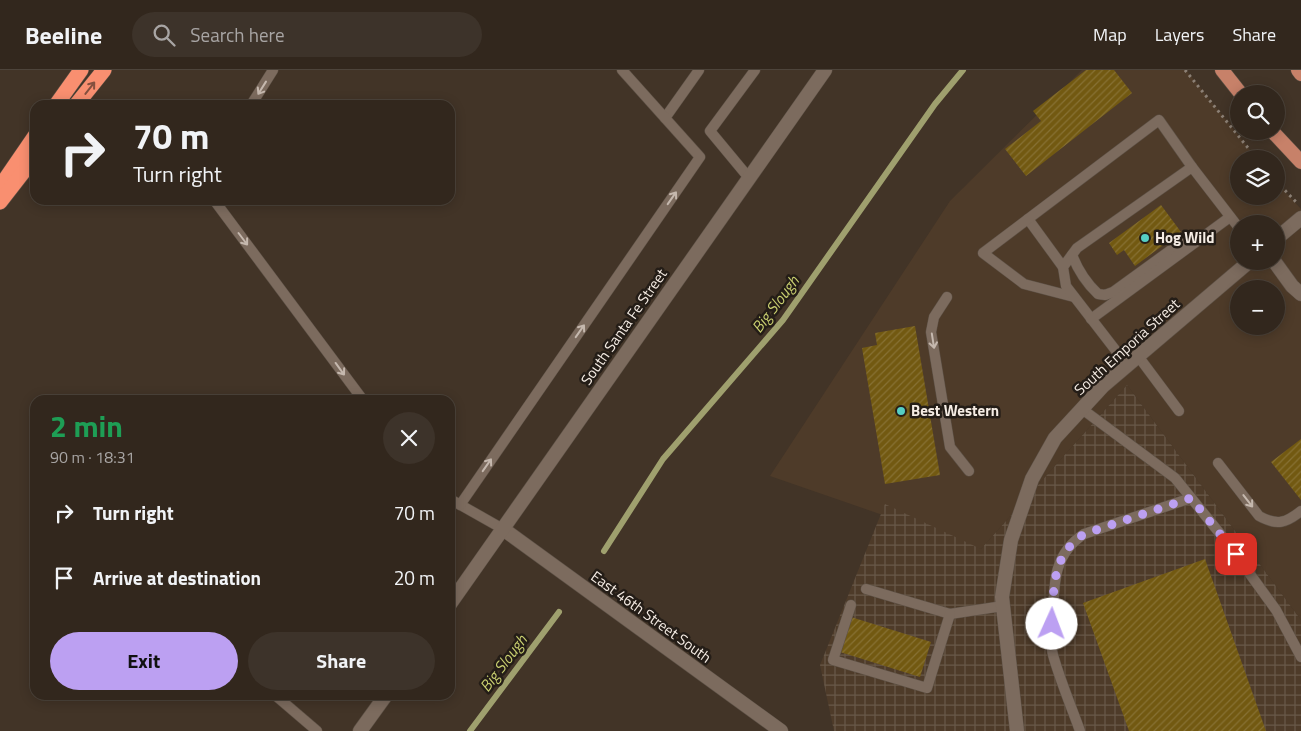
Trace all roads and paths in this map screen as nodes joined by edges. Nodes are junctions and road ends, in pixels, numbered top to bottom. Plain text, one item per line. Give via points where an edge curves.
1 (81, 70) edge
2 (104, 70) edge
3 (273, 70) edge
4 (622, 70) edge
5 (699, 70) edge
6 (755, 70) edge
7 (825, 70) edge
8 (1185, 70) edge
9 (1222, 70) edge
10 (1298, 70) edge
11 (1301, 74) edge
12 (1234, 85) edge
13 (60, 100) edge
14 (80, 100) edge
15 (254, 100) edge
16 (665, 118) junction
17 (1280, 140) edge
18 (30, 143) edge
19 (1250, 150) edge
20 (1301, 162) edge
21 (30, 164) edge
22 (1192, 167) junction
23 (749, 178) junction
24 (0, 187) edge
25 (1285, 191) edge
26 (0, 202) edge
27 (218, 205) edge
28 (1301, 208) edge
29 (1230, 217) joint
30 (1301, 218) edge
31 (1028, 219) junction
32 (1285, 231) edge
33 (1203, 237) junction
34 (1072, 255) junction
35 (1063, 266) junction
36 (1239, 270) edge
37 (1280, 270) edge
38 (1301, 294) edge
39 (947, 296) dead end
40 (1074, 297) junction
41 (1091, 319) junction
42 (1132, 360) junction
43 (359, 395) edge
44 (1082, 409) junction
45 (1179, 411) dead end
46 (1218, 463) dead end
47 (969, 471) dead end
48 (1191, 498) junction
49 (455, 502) edge
50 (460, 505) junction
51 (1301, 511) edge
52 (502, 529) junction
53 (866, 589) dead end
54 (455, 597) edge
55 (851, 605) dead end
56 (1003, 606) junction
57 (950, 614) junction
58 (1301, 657) edge
59 (282, 700) edge
60 (382, 700) edge
61 (317, 731) edge
62 (360, 731) edge
63 (781, 731) edge
64 (1017, 731) edge
65 (1080, 731) edge

1 - 13 highway
14 -> 2 highway
3 -> 15 lane
4 - 16 lane
5 - 16 lane
6 - 23 lane via 710,132
7 - 23 street, South Santa Fe Street
8 - 19 path
9 - 12 main road
10 - 11 main road
50 -> 16 lane via 700,158
17 - 20 main road
18 - 24 highway
21 - 26 highway
22 - 29 lane
22 - 31 lane via 1159,120
22 - 34 lane via 1077,248
23 - 52 street, South Santa Fe Street
25 - 28 path
27 -> 43 lane
29 - 33 lane
30 - 32 street
31 - 35 lane
31 - 40 lane via 983,253 1024,284
33 - 34 lane via 1186,239 1124,286 1105,295 1092,289
33 - 41 lane
34 - 35 lane
35 - 40 lane via 1066,286
36 - 42 street, South Emporia Street
37 - 38 street
39 -> 47 lane via 934,317 931,332 950,447
40 - 41 lane
41 - 42 lane
42 - 44 street, South Emporia Street
42 - 45 lane
44 - 48 lane via 1175,478
44 - 56 street, South Emporia Street via 1055,438 1032,480 1011,540
46 -> 51 lane via 1259,516 1280,522
48 - 58 lane via 1276,610
48 - 65 lane via 1084,534 1062,555 1054,590 1052,652
49 - 50 lane
50 - 52 lane
52 - 54 street, South Santa Fe Street
52 - 63 street, East 46th Street South
53 - 57 lane
55 - 57 lane via 833,660 927,688
56 - 57 lane
56 - 64 street, South Emporia Street
59 - 61 lane
60 - 62 street

